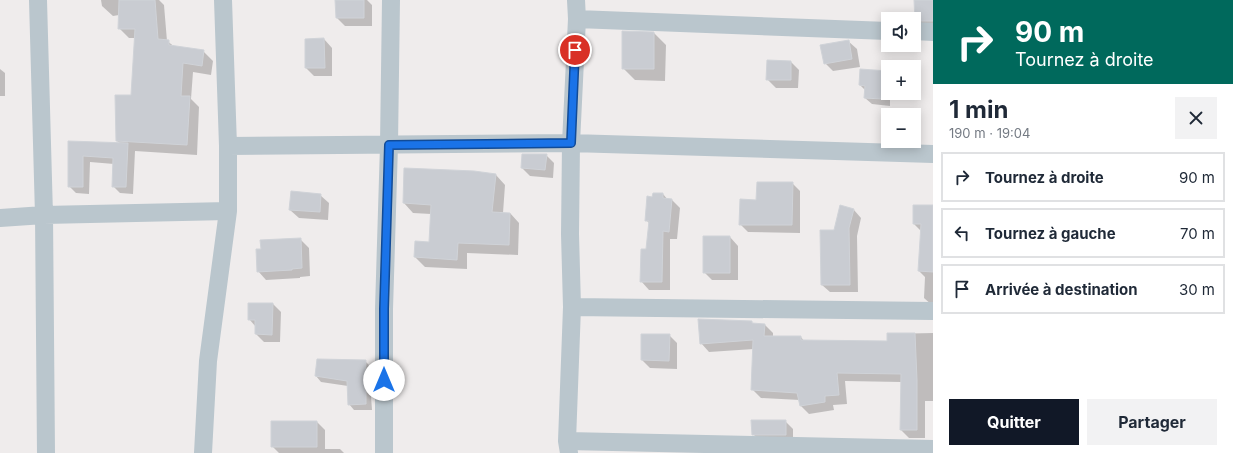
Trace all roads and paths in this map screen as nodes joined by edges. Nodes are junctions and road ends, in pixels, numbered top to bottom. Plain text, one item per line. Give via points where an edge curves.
1 (38, 0) edge
2 (223, 0) edge
3 (391, 0) edge
4 (576, 0) edge
5 (577, 19) junction
6 (881, 30) edge
7 (921, 32) edge
8 (933, 32) edge
9 (571, 143) junction
10 (389, 145) junction
11 (228, 146) junction
12 (933, 154) edge
13 (228, 210) junction
14 (44, 215) junction
15 (0, 218) edge
16 (572, 307) junction
17 (933, 311) edge
18 (568, 447) edge
19 (933, 450) edge
20 (46, 453) edge
21 (203, 453) edge
22 (384, 453) edge

1 - 14 street
2 - 11 street
3 - 10 street
4 - 5 street
5 - 6 street
5 - 9 street
7 - 8 street
9 - 10 street
9 - 12 street
9 - 16 street
10 - 11 street
10 - 22 street via 384,309
11 - 13 street
13 - 14 street
13 - 21 street via 208,361
14 - 15 street
14 - 20 street
16 - 17 street
16 - 18 street
18 - 19 street

